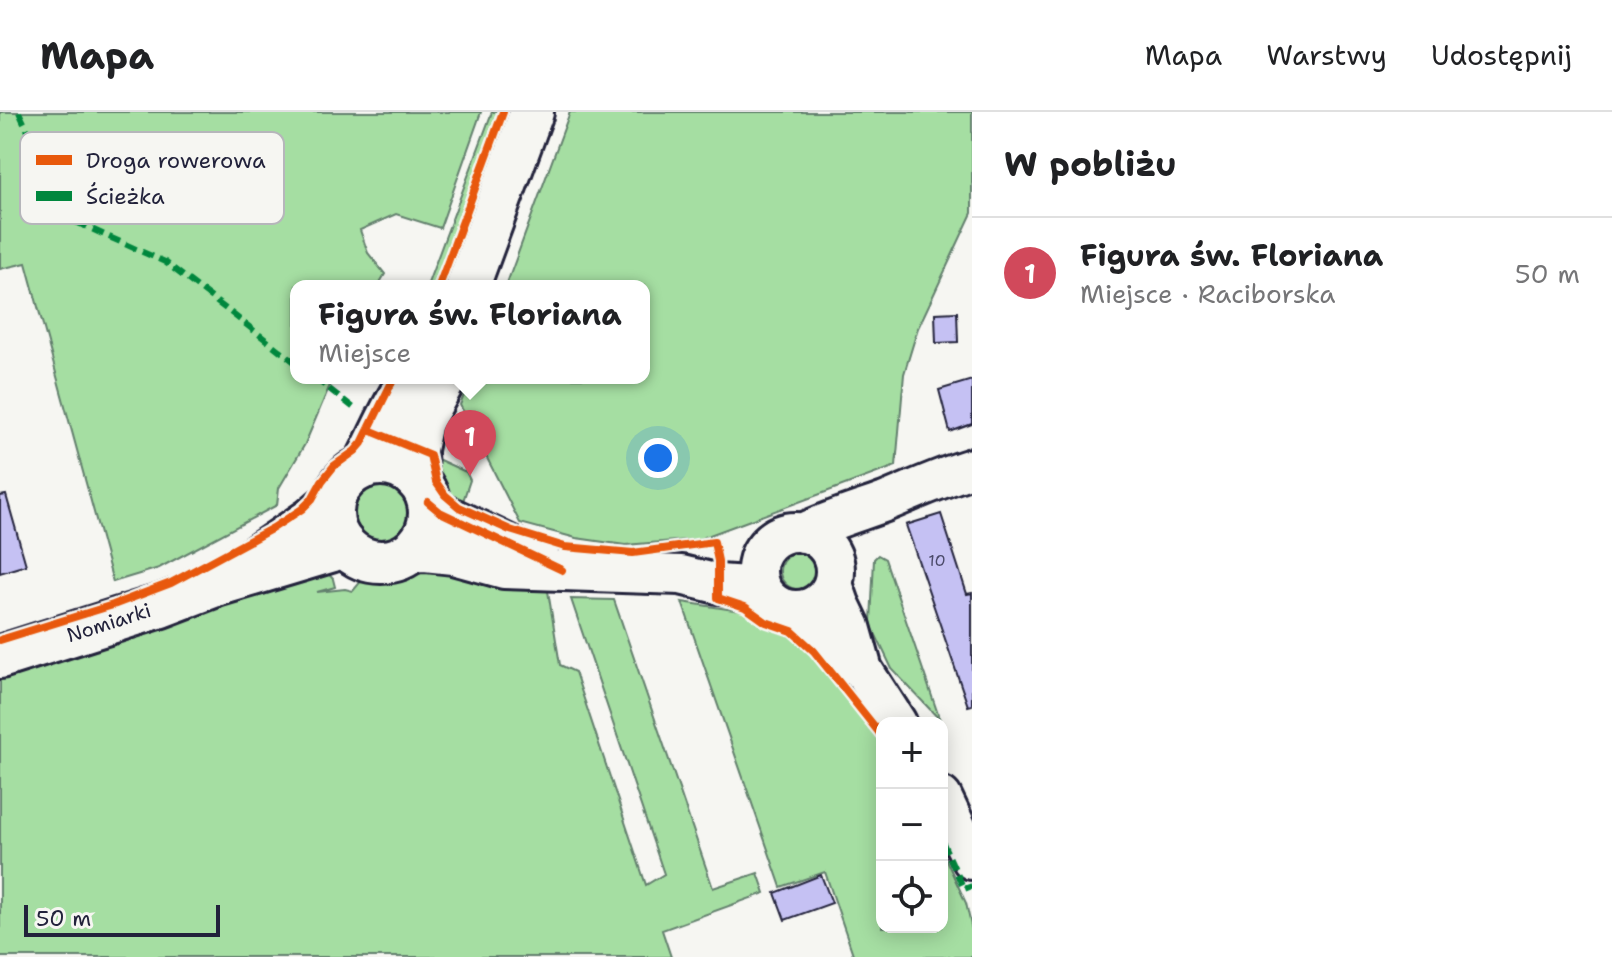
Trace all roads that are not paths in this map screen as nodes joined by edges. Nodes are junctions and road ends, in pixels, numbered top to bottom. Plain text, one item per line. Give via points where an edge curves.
1 (532, 112) edge
2 (470, 280) edge
3 (407, 384) edge
4 (442, 384) edge
5 (364, 467) junction
6 (972, 468) edge
7 (422, 490) junction
8 (333, 501) junction
9 (883, 502) junction
10 (786, 538) junction
11 (344, 545) junction
12 (407, 553) junction
13 (562, 570) junction
14 (681, 575) junction
15 (834, 577) junction
16 (216, 585) junction
17 (777, 600) junction
18 (0, 657) edge
19 (863, 670) junction
20 (893, 717) edge
21 (948, 810) edge
22 (972, 860) edge

1 - 2 main road
3 - 5 main road
4 - 7 main road via 421,422 415,449
5 - 7 main road via 386,464 407,472
5 - 8 main road via 339,486
6 - 9 street
7 - 12 main road via 428,525
7 - 13 street via 440,512
8 - 11 main road via 335,532
8 - 16 main road, Nomiarki
9 - 10 street
9 - 15 street via 842,554
10 - 14 street
10 - 15 street via 811,535 823,543 832,554
10 - 17 street via 758,561 758,582
11 - 12 main road via 375,561
11 - 16 main road, Nomiarki
12 - 13 street via 453,555 504,569
13 - 14 street
14 - 17 street via 747,586
15 - 17 street via 830,592 817,605 800,611
15 - 19 street
16 - 18 main road, Nomiarki
17 - 19 street
19 - 20 street
21 - 22 street

